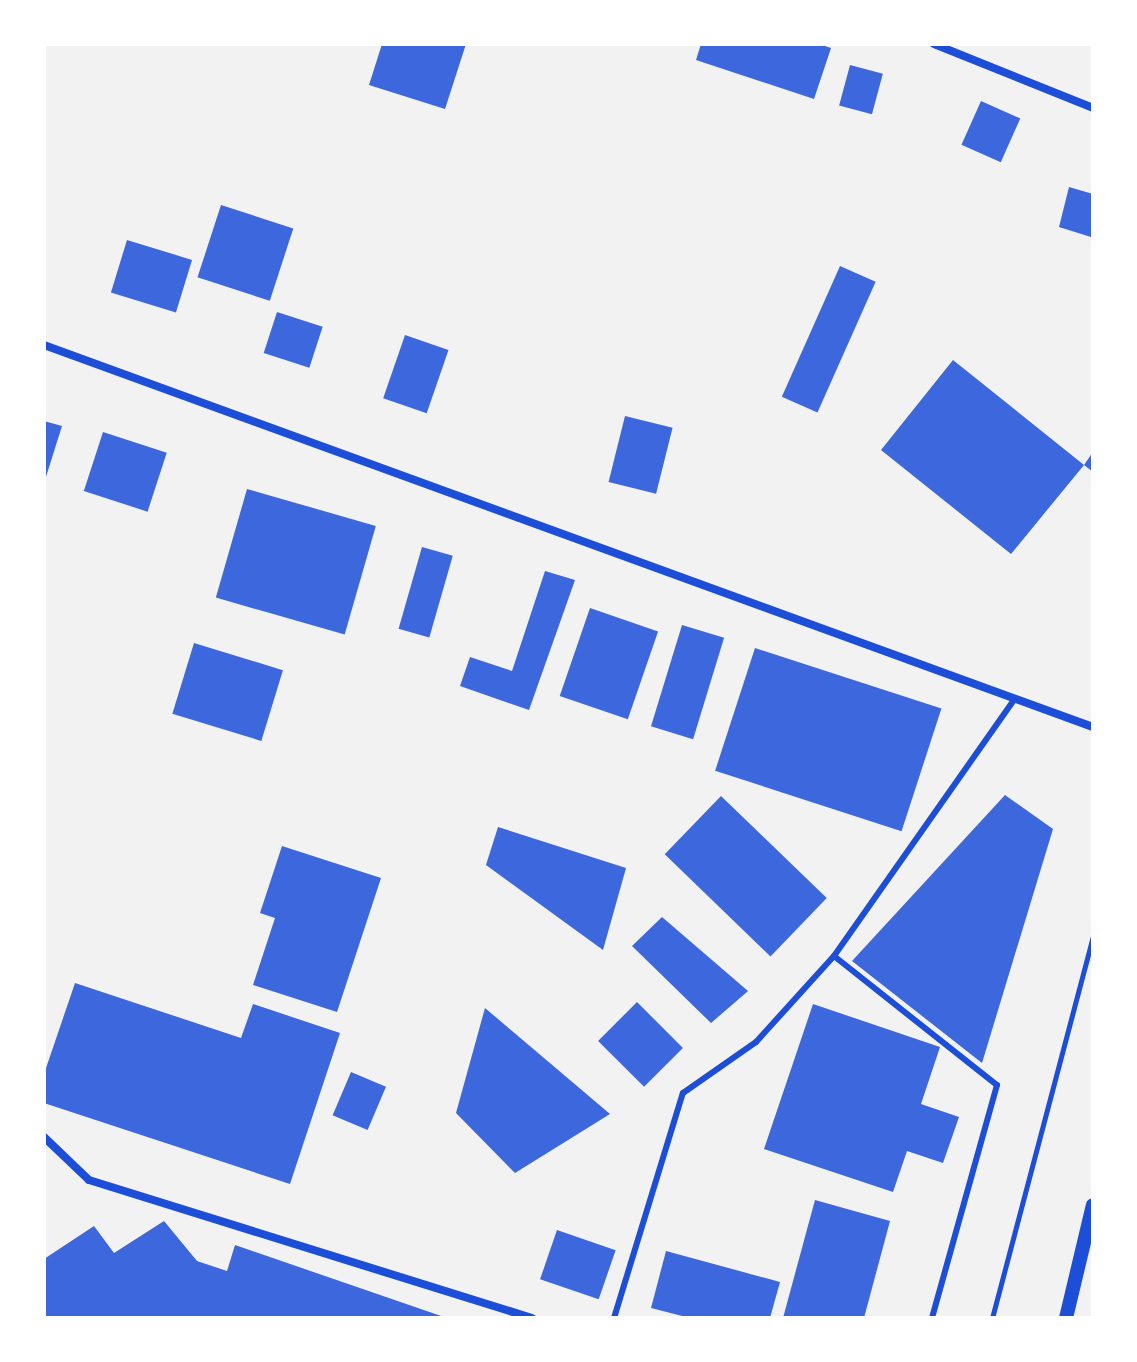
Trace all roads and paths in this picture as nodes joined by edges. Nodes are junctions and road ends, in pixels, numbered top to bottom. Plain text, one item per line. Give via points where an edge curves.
1 (934, 44) edge
2 (1093, 108) edge
3 (44, 345) edge
4 (1015, 698) junction
5 (1093, 727) edge
6 (1093, 937) edge
7 (834, 956) junction
8 (44, 1137) edge
9 (1093, 1205) edge
10 (532, 1318) edge
11 (614, 1318) edge
12 (932, 1318) edge
13 (992, 1318) edge
14 (1066, 1318) edge

1 - 2 street
3 - 4 street
4 - 5 street
4 - 7 lane
6 - 13 path
7 - 11 lane via 756,1042 683,1093
7 - 12 lane via 997,1085
8 - 10 street via 89,1180
9 - 14 street

